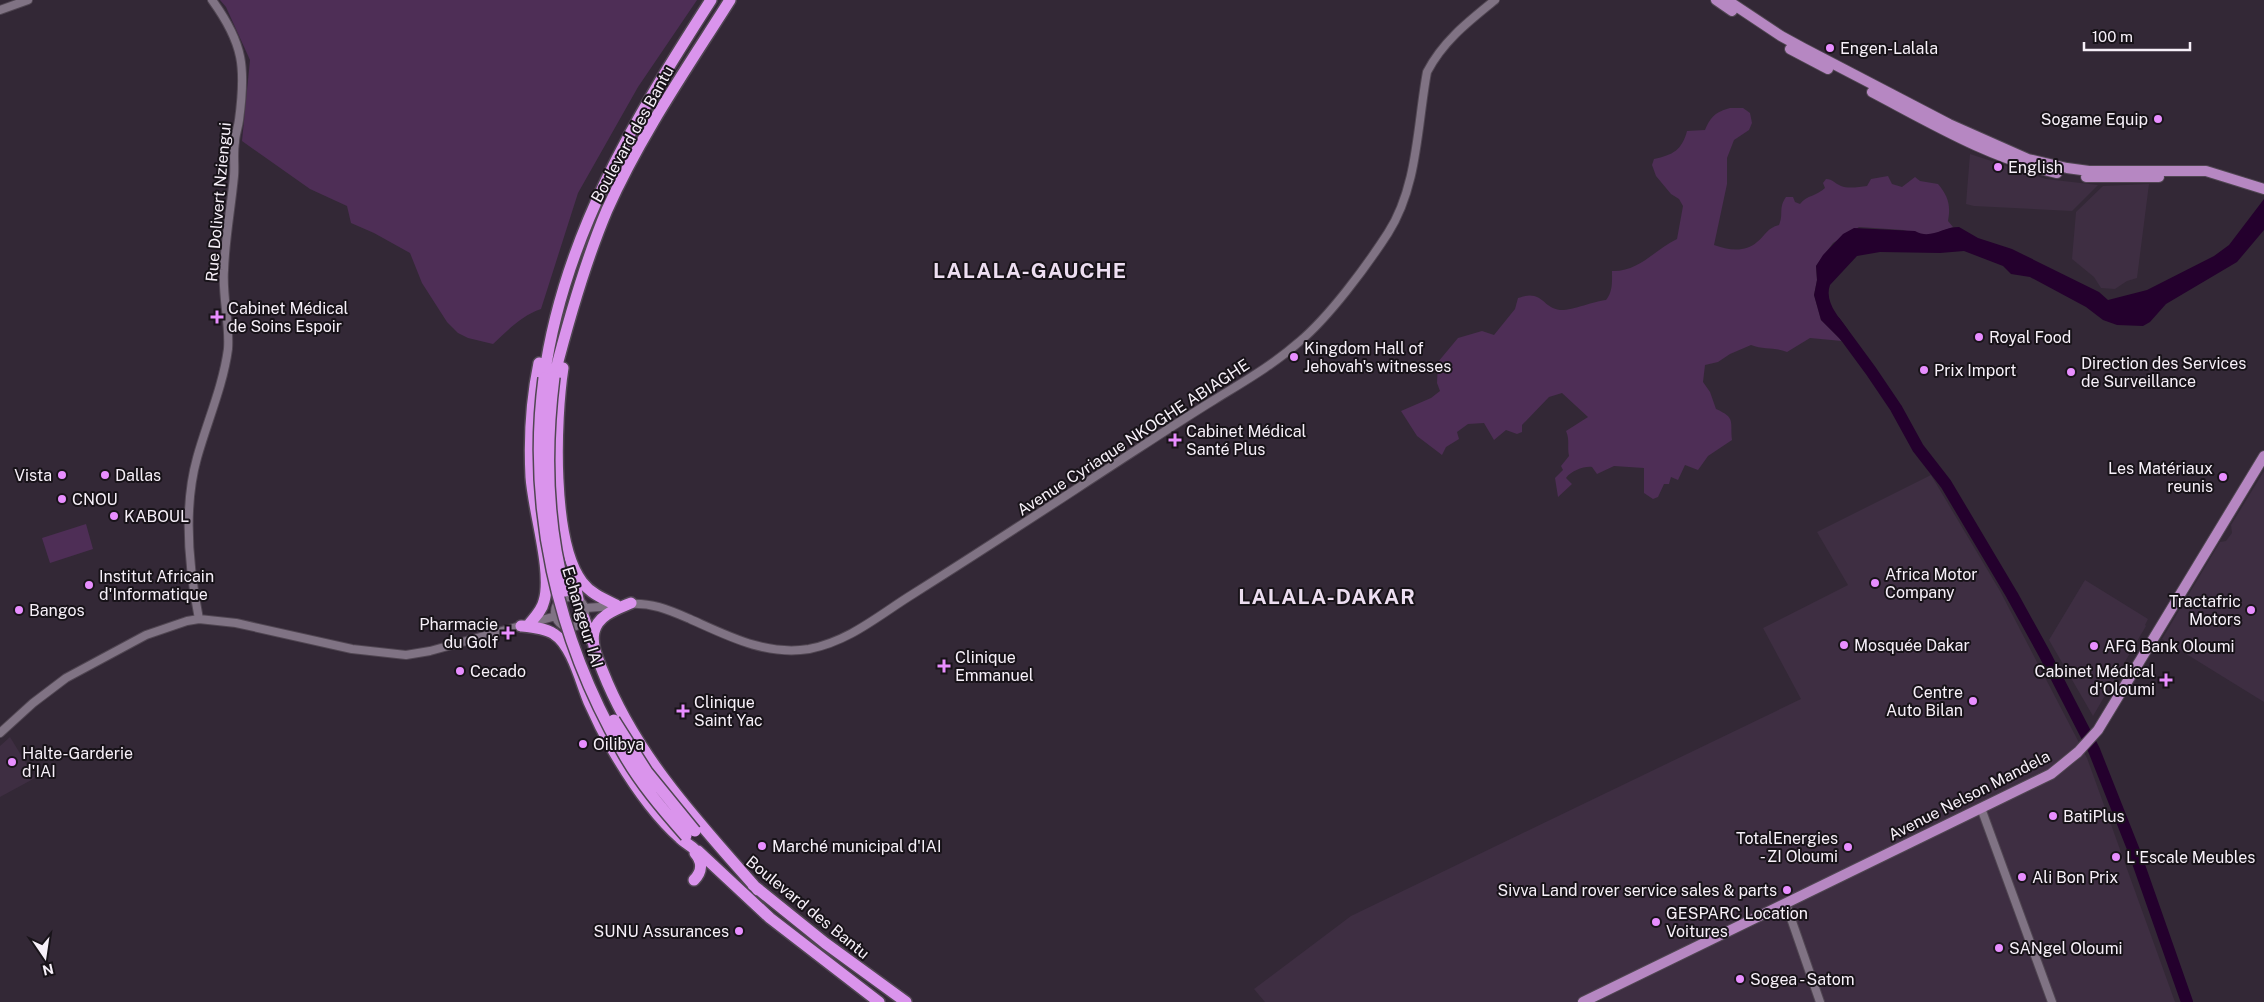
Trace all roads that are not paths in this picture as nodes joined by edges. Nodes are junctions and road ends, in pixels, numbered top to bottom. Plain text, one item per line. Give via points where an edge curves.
1 (28, 0) edge
2 (212, 0) edge
3 (711, 0) edge
4 (730, 0) edge
5 (1495, 0) edge
6 (1716, 0) edge
7 (1727, 0) edge
8 (0, 10) edge
9 (2220, 176) junction
10 (2264, 189) edge
11 (559, 305) junction
12 (574, 306) junction
13 (549, 378) junction
14 (2264, 456) edge
15 (571, 562) junction
16 (545, 569) junction
17 (632, 603) junction
18 (612, 606) junction
19 (582, 608) junction
20 (558, 616) junction
21 (199, 620) junction
22 (526, 624) junction
23 (593, 645) junction
24 (572, 659) junction
25 (0, 733) edge
26 (1981, 808) junction
27 (688, 836) junction
28 (699, 855) junction
29 (694, 880) dead end
30 (758, 890) junction
31 (1786, 904) junction
32 (879, 1002) edge
33 (906, 1002) edge
34 (1583, 1002) edge
35 (1820, 1002) edge
36 (2052, 1002) edge

1 - 8 street
2 - 21 street, Rue Dolivert Nziengui via 239,49 243,80 224,272 228,350 196,460 191,500 194,586
3 - 11 highway, Boulevard des Bantu via 658,83 610,171 588,216
4 - 12 highway, Boulevard des Bantu via 632,161 607,211
5 - 17 street, Avenue Cyriaque NKOGHE ABIAGHE via 1451,38 1427,72 1406,195 1388,234 1318,324 1268,366 865,627 840,640 808,649 761,648 659,606
6 - 9 main road via 1806,58 1957,136 2015,162 2081,177
7 - 9 main road via 1803,48 1948,124 2028,159 2089,171 2206,171
9 - 10 main road
11 - 13 highway, Boulevard des Bantu
11 - 16 highway via 545,338 531,418 531,479
12 - 13 highway, Boulevard des Bantu
12 - 15 highway via 560,387 557,447 560,498
13 - 27 highway, Echangeur IAI, bridge via 539,433 540,498 552,572 571,640 590,690 622,752 654,798
14 - 26 main road, Avenue Nelson Mandela via 2098,730 2051,774
15 - 18 highway via 586,587
15 - 19 highway
16 - 20 highway
16 - 22 highway via 545,599 540,612
17 - 18 street, Avenue Cyriaque NKOGHE ABIAGHE
17 - 23 highway via 601,620 594,633
18 - 19 street, Avenue Cyriaque NKOGHE ABIAGHE
19 - 20 street via 575,626
19 - 20 street via 570,597 564,598
19 - 23 highway
20 - 22 street
20 - 24 highway
21 - 22 street via 264,628 368,652 406,655
21 - 25 street via 146,635 66,678
22 - 24 highway via 554,634
23 - 30 highway via 615,700 644,750 704,829
24 - 27 highway via 596,719 613,750 646,799
26 - 31 main road, Avenue Nelson Mandela
26 - 36 street
27 - 28 highway, Boulevard des Bantu
27 - 30 highway, Boulevard des Bantu
28 - 29 highway via 699,873
28 - 32 highway, Boulevard des Bantu via 770,918
30 - 33 highway, Boulevard des Bantu
31 - 34 main road, Avenue Nelson Mandela
31 - 35 street

